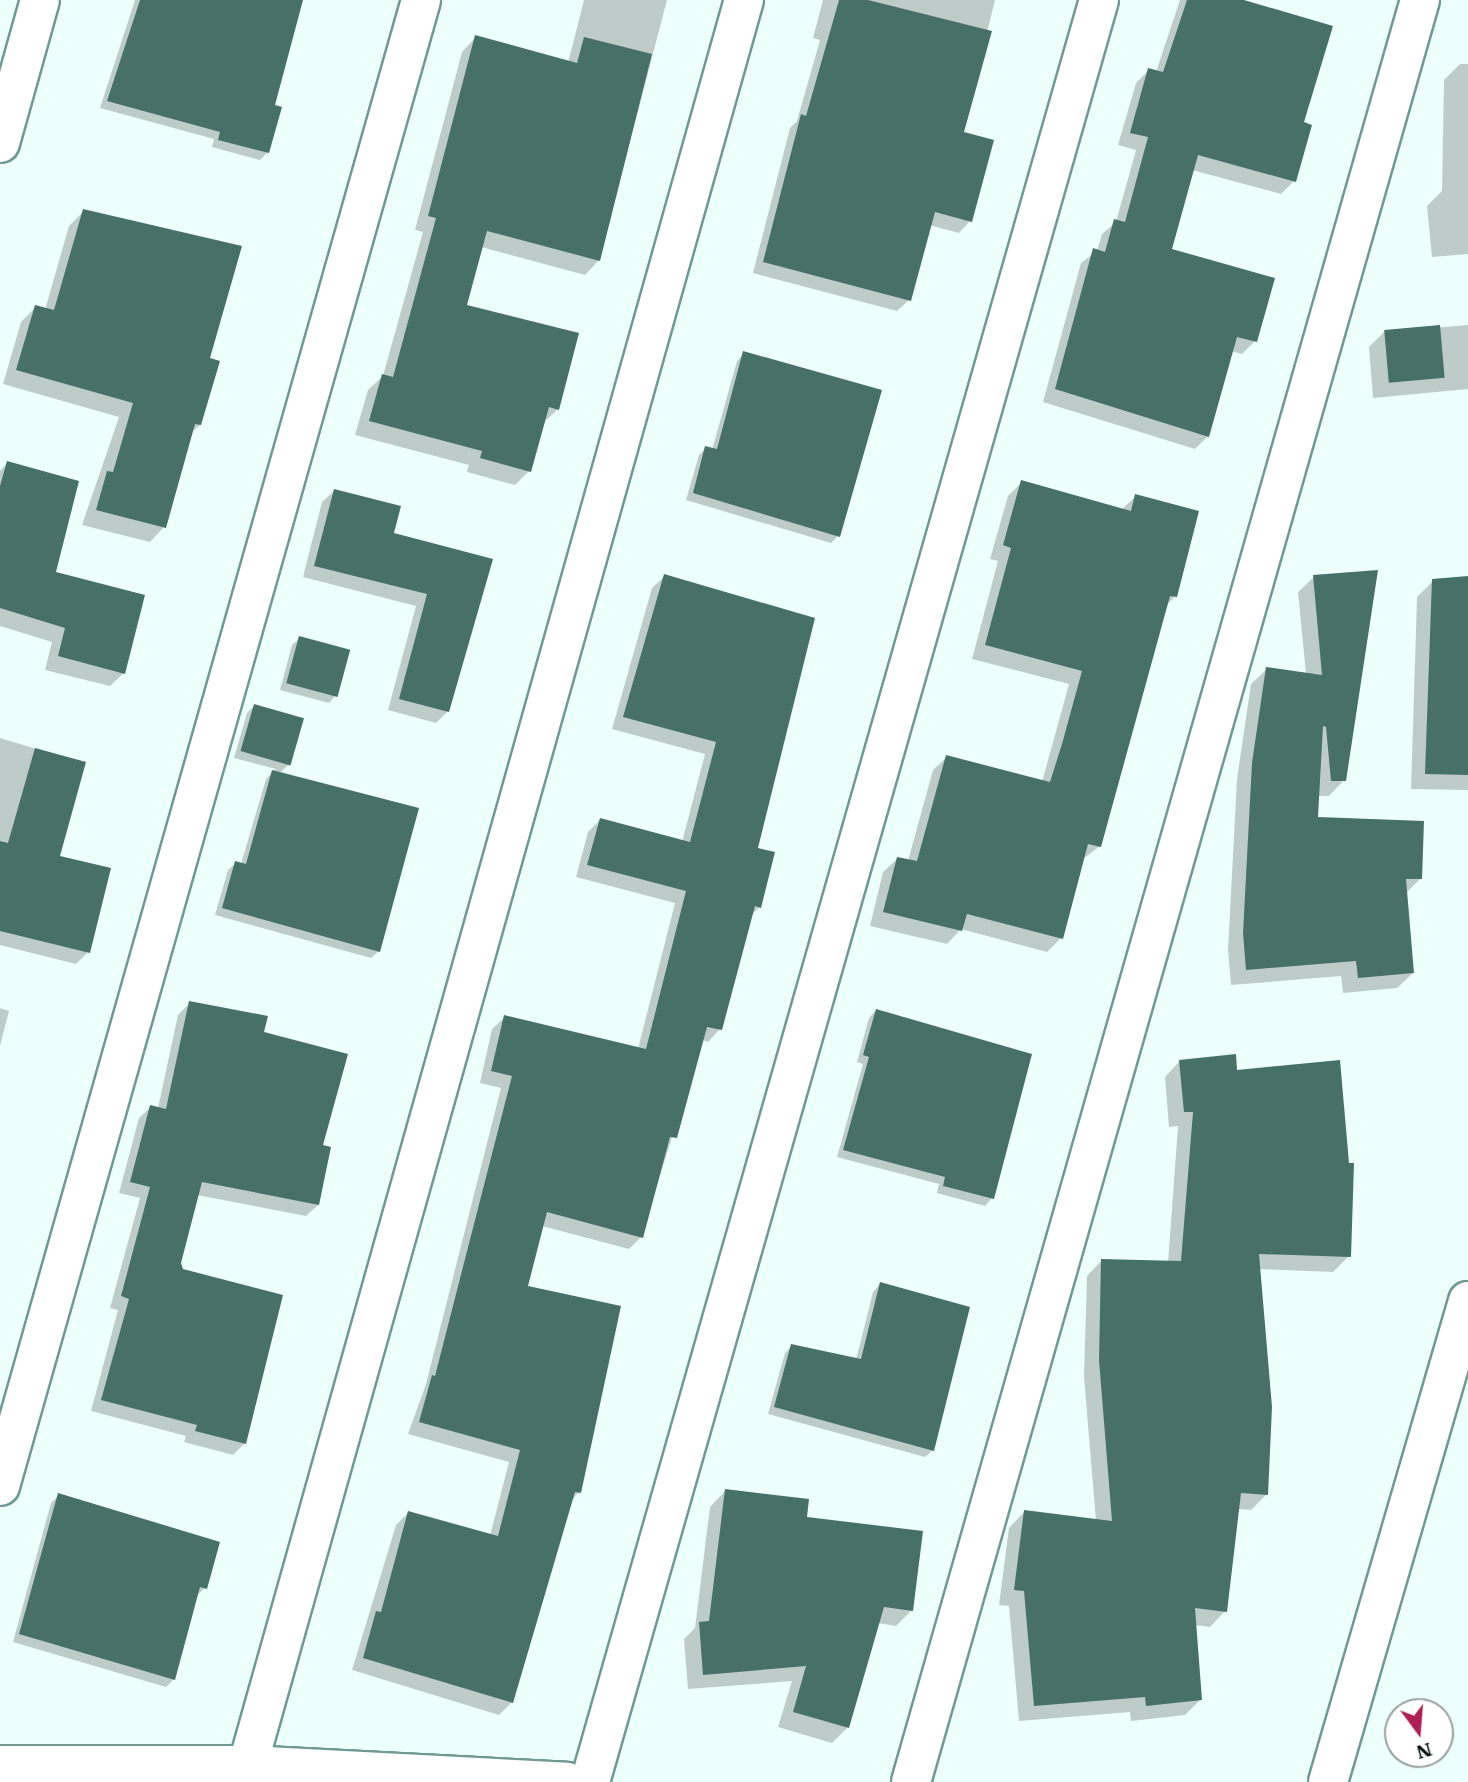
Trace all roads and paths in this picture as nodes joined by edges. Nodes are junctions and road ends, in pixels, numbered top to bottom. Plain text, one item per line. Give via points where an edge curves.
1 (40, 0) edge
2 (421, 0) edge
3 (744, 0) edge
4 (1099, 0) edge
5 (1420, 0) edge
6 (0, 143) edge
7 (1468, 1301) edge
8 (0, 1486) edge
9 (0, 1765) edge
10 (245, 1774) edge
11 (567, 1782) edge
12 (590, 1782) edge
13 (911, 1782) edge
14 (1328, 1782) edge

1 - 6 street
2 - 8 street
3 - 10 street
4 - 12 street
5 - 13 street
7 - 14 street
9 - 10 street
10 - 11 street

